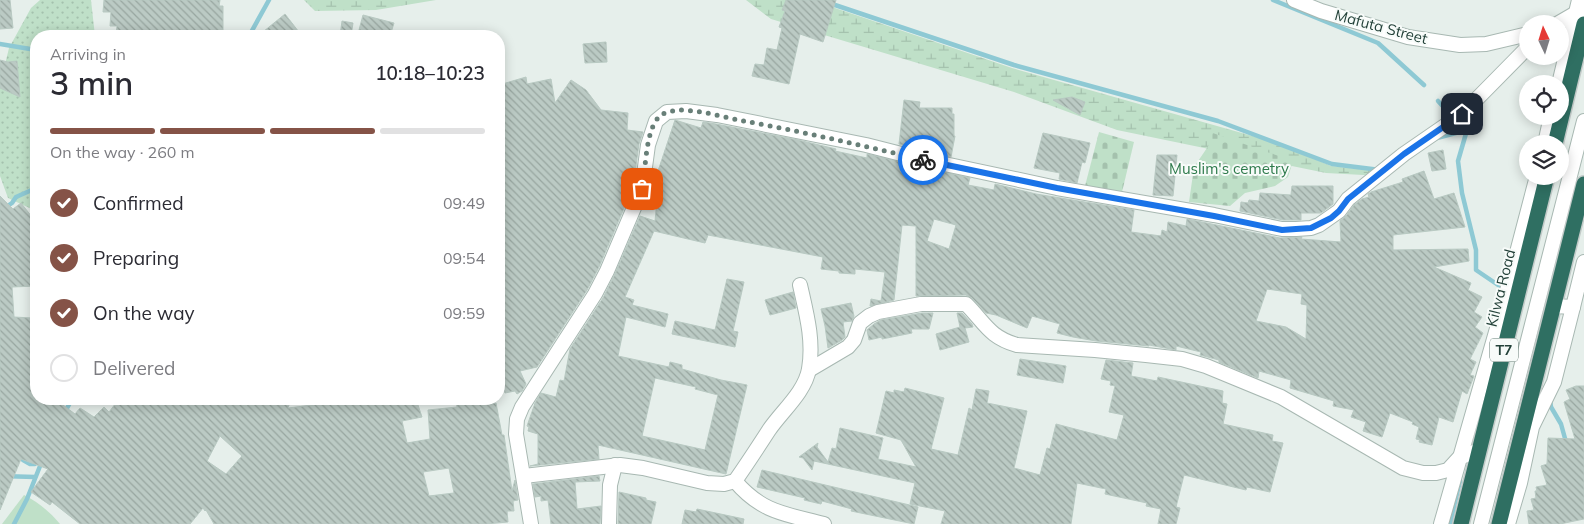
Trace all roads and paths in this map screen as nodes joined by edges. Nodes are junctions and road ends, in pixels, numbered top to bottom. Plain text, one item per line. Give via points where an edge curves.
1 (1294, 0) edge
2 (1581, 12) edge
3 (1569, 18) edge
4 (1519, 36) edge
5 (1519, 57) edge
6 (1561, 75) edge
7 (1584, 121) edge
8 (1556, 135) edge
9 (1584, 184) edge
10 (1535, 185) edge
11 (1544, 185) edge
12 (1584, 262) edge
13 (800, 285) dead end
14 (1554, 306) junction
15 (1573, 307) junction
16 (809, 370) junction
17 (1479, 450) junction
18 (1460, 458) junction
19 (615, 465) junction
20 (524, 476) junction
21 (735, 481) junction
22 (531, 524) edge
23 (609, 524) edge
24 (824, 524) edge
25 (1441, 524) edge
26 (1461, 524) edge
27 (1481, 524) edge
28 (1499, 524) edge
29 (1508, 524) edge

1 - 4 street, Mafuta Street via 1408,37 1460,45 1486,44
2 - 3 street
2 - 6 street
2 - 8 highway
5 - 20 street via 1462,114 1404,154 1348,199 1339,211 1311,228 1282,230 1057,188 717,115 667,112 656,121 652,130 642,189 607,272 517,419 516,434
7 - 27 street
9 - 14 highway, T7
10 - 18 street
11 - 17 highway, Kilwa Road / T7
12 - 15 street
13 - 16 street via 810,331
14 - 15 street
14 - 28 highway, T7
15 - 29 street via 1554,382 1532,427
16 - 18 street via 848,347 860,323 878,312 921,304 966,304 992,334 1017,345 1182,359 1206,366 1280,397 1403,468 1436,474 1448,470
16 - 21 street via 804,383
17 - 18 street
17 - 26 highway, Kilwa Road / T7
18 - 25 street
19 - 20 street
19 - 21 street via 707,483
19 - 23 street via 610,485
20 - 22 street
21 - 24 street via 756,502 772,510

